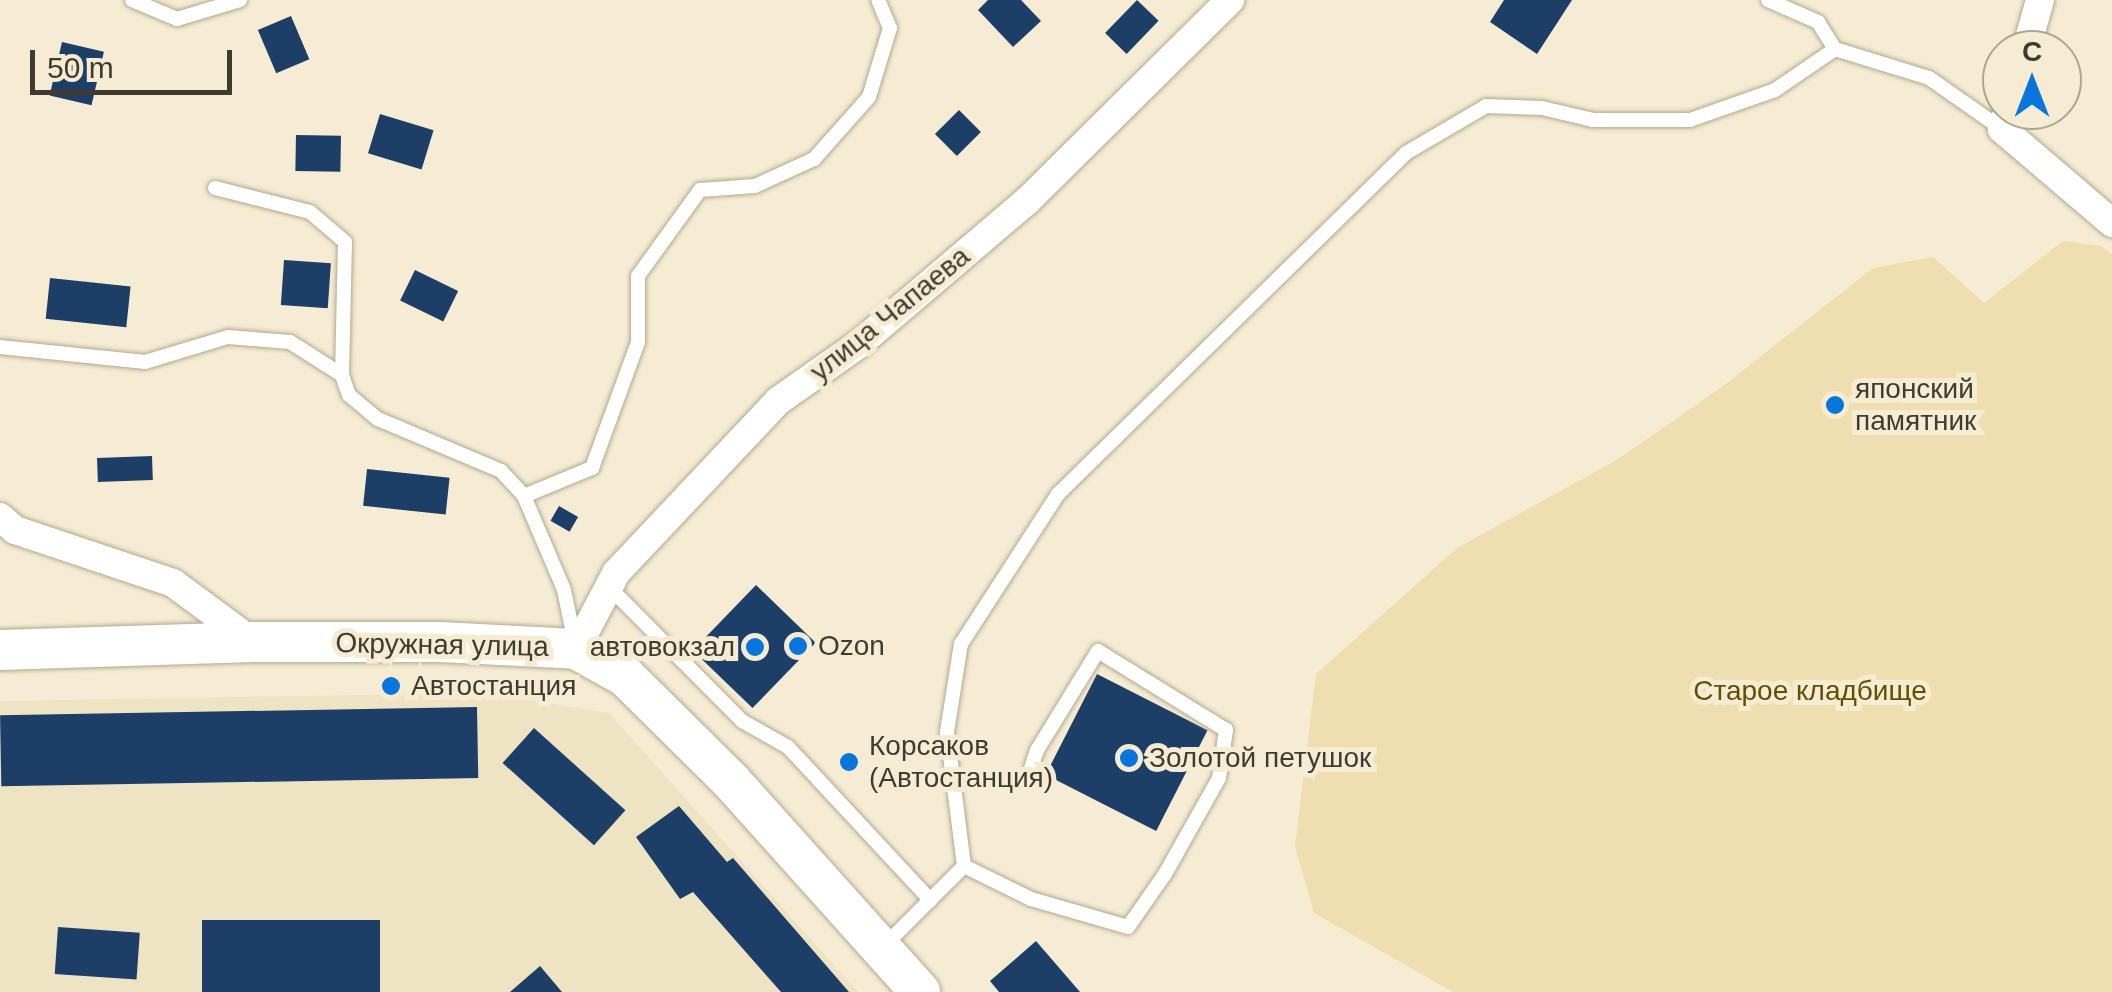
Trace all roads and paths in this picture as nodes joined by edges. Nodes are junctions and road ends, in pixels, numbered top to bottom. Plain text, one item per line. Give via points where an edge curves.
1 (132, 0) edge
2 (240, 0) edge
3 (878, 0) edge
4 (1230, 0) edge
5 (1768, 0) edge
6 (2040, 0) edge
7 (2032, 30) edge
8 (1835, 48) junction
9 (1982, 107) edge
10 (2016, 130) edge
11 (215, 188) dead end
12 (2112, 223) edge
13 (0, 347) edge
14 (342, 375) junction
15 (524, 496) junction
16 (0, 517) edge
17 (609, 587) junction
18 (253, 642) junction
19 (576, 649) junction
20 (0, 650) edge
21 (1030, 772) dead end
22 (964, 866) junction
23 (930, 900) junction
24 (881, 949) junction
25 (920, 992) edge

1 - 2 lane via 177,19
3 - 15 lane via 890,28 869,98 814,159 755,186 700,190 638,276 638,342 592,468
4 - 17 street, улица Чапаева via 1027,202 859,344 778,401
5 - 8 lane via 1818,22
6 - 7 street
8 - 9 lane via 1928,78
8 - 22 lane via 1775,90 1690,120 1593,120 1542,108 1486,106 1406,152 1058,494 961,644 947,732
10 - 12 street
11 - 14 lane via 310,212 345,242
13 - 14 lane via 146,362 228,337 290,342
14 - 15 lane via 348,394 378,420 501,471
15 - 19 lane via 564,590
16 - 18 street via 15,530 173,583
17 - 19 street, улица Чапаева
17 - 23 lane via 742,721 788,747
18 - 19 main road, Окружная улица
18 - 20 main road, Окружная улица
19 - 24 main road, Окружная улица via 626,677 732,781
21 - 22 lane via 1098,650 1226,730 1219,778 1128,927 1032,899
22 - 23 lane
23 - 24 lane
24 - 25 main road, Окружная улица

